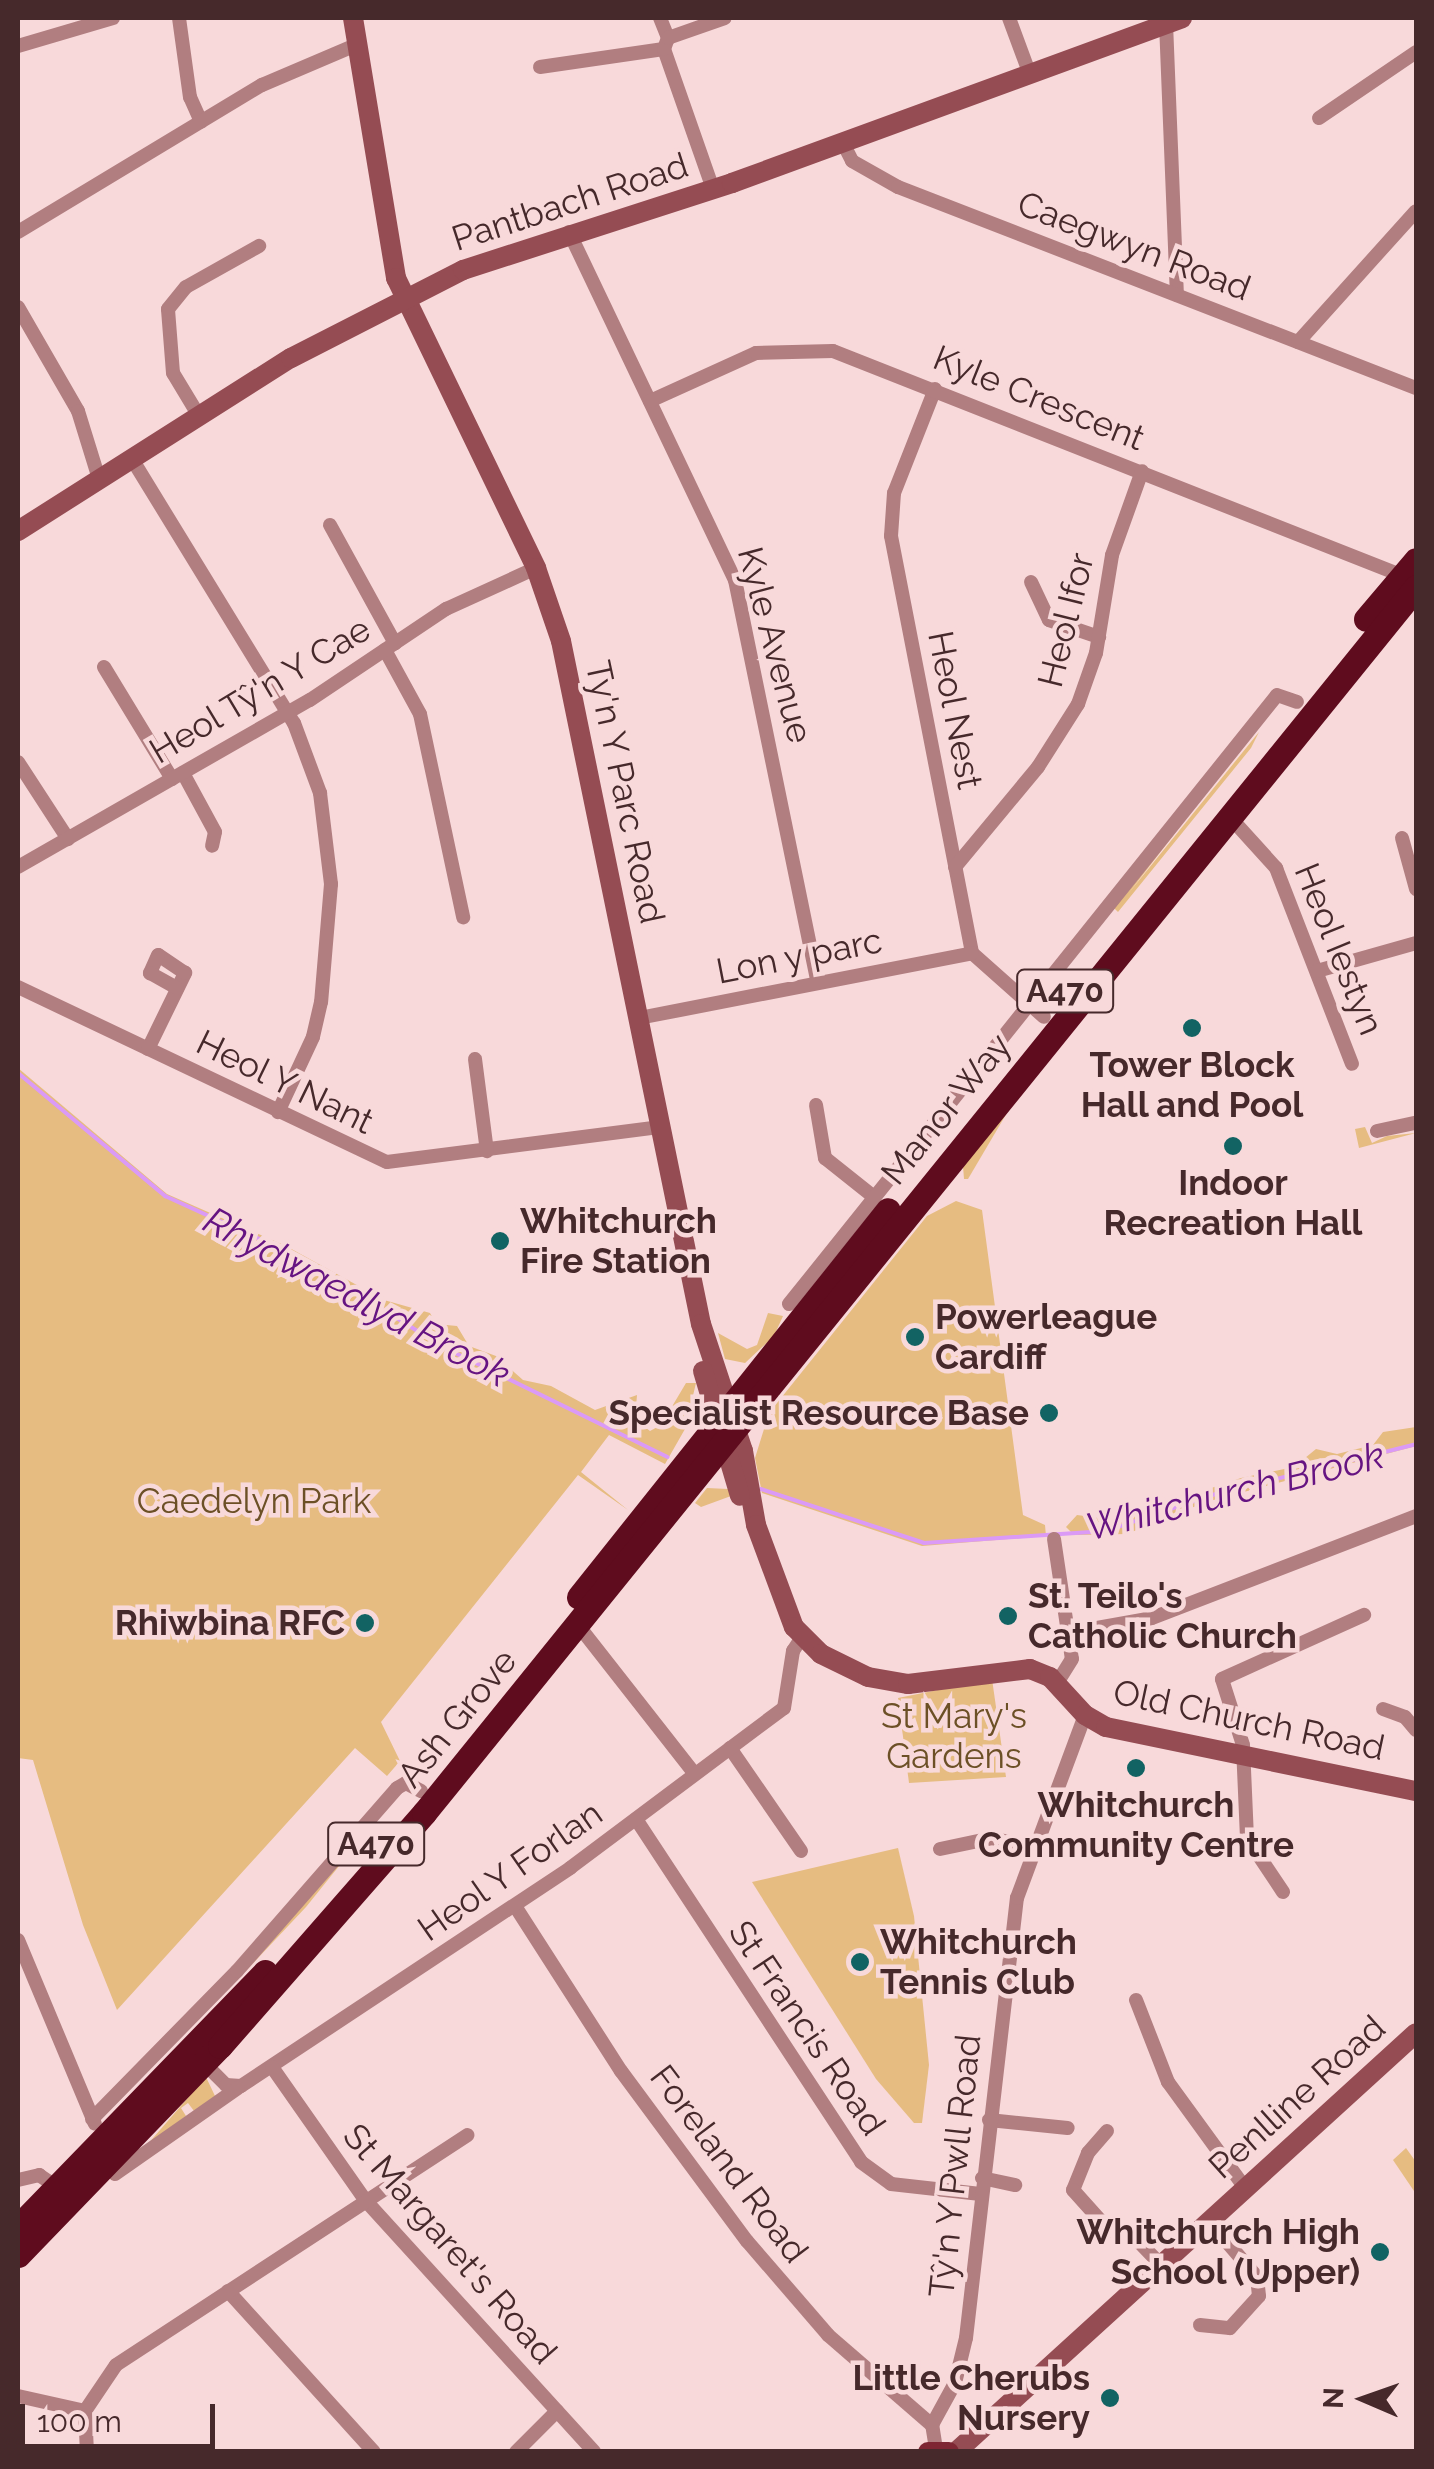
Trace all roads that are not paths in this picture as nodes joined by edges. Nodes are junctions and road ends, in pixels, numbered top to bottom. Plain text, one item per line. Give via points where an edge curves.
1 (113, 18) edge
2 (179, 18) edge
3 (353, 18) edge
4 (660, 18) edge
5 (724, 18) edge
6 (1009, 18) edge
7 (1172, 20) edge
8 (666, 43) junction
9 (356, 45) junction
10 (18, 46) edge
11 (1416, 52) edge
12 (540, 67) dead end
13 (1029, 72) junction
14 (1319, 118) dead end
15 (201, 122) junction
16 (842, 143) junction
17 (713, 189) junction
18 (1416, 211) edge
19 (18, 232) edge
20 (570, 232) junction
21 (259, 246) dead end
22 (1177, 295) junction
23 (405, 300) junction
24 (18, 307) edge
25 (32, 334) junction
26 (1298, 342) junction
27 (18, 343) edge
28 (1416, 388) edge
29 (935, 389) junction
30 (650, 402) junction
31 (199, 416) junction
32 (132, 459) junction
33 (1142, 471) junction
34 (99, 479) junction
35 (330, 525) dead end
36 (18, 530) edge
37 (536, 568) junction
38 (1412, 574) edge
39 (1030, 582) dead end
40 (1099, 636) junction
41 (390, 646) junction
42 (104, 667) dead end
43 (288, 712) junction
44 (18, 762) edge
45 (177, 776) junction
46 (1227, 815) junction
47 (68, 838) junction
48 (1402, 838) dead end
49 (212, 846) dead end
50 (955, 866) junction
51 (18, 867) edge
52 (1416, 889) edge
53 (463, 917) dead end
54 (1416, 943) edge
55 (972, 952) junction
56 (1317, 971) junction
57 (818, 982) junction
58 (18, 987) edge
59 (178, 988) dead end
60 (1036, 1011) junction
61 (639, 1018) junction
62 (148, 1049) junction
63 (475, 1059) dead end
64 (1352, 1064) dead end
65 (816, 1105) dead end
66 (278, 1112) junction
67 (1416, 1123) edge
68 (661, 1127) junction
69 (1376, 1131) dead end
70 (488, 1151) junction
71 (874, 1197) junction
72 (788, 1304) dead end
73 (725, 1427) junction
74 (1416, 1516) edge
75 (1054, 1539) dead end
76 (1364, 1614) dead end
77 (578, 1625) junction
78 (1069, 1632) junction
79 (802, 1637) junction
80 (1057, 1683) junction
81 (1383, 1709) dead end
82 (1085, 1716) junction
83 (1416, 1730) edge
84 (730, 1748) junction
85 (1244, 1752) junction
86 (696, 1774) junction
87 (1415, 1786) edge
88 (636, 1819) junction
89 (1033, 1848) junction
90 (940, 1849) dead end
91 (801, 1851) dead end
92 (1282, 1892) dead end
93 (515, 1906) junction
94 (18, 1940) edge
95 (1136, 2000) dead end
96 (1416, 2033) edge
97 (203, 2062) junction
98 (272, 2068) junction
99 (238, 2088) junction
100 (989, 2120) junction
101 (1068, 2128) dead end
102 (1107, 2131) dead end
103 (467, 2135) dead end
104 (107, 2146) junction
105 (18, 2180) edge
106 (981, 2186) junction
107 (1015, 2186) dead end
108 (1245, 2188) junction
109 (64, 2193) junction
110 (366, 2201) junction
111 (1208, 2220) junction
112 (18, 2226) edge
113 (18, 2254) edge
114 (1160, 2264) junction
115 (228, 2291) junction
116 (1200, 2325) dead end
117 (18, 2396) edge
118 (85, 2411) junction
119 (557, 2411) junction
120 (932, 2425) junction
121 (942, 2451) edge
122 (86, 2452) edge
123 (374, 2452) edge
124 (516, 2452) edge
125 (594, 2452) edge

1 - 10 street
2 - 15 street via 190,97
3 - 9 street, Ty'n Y Parc Road
4 - 8 street
5 - 8 street
6 - 13 street
7 - 13 street, Pantbach Road
7 - 22 street
8 - 12 street
8 - 17 street
9 - 15 street via 271,80
9 - 23 street, Ty'n Y Parc Road
11 - 14 street
13 - 16 street, Pantbach Road
15 - 19 street
16 - 17 street, Pantbach Road
16 - 22 street, Caegwyn Road via 852,161 877,178
17 - 20 street, Pantbach Road
18 - 26 street
20 - 23 street, Pantbach Road via 484,261
20 - 30 street, Kyle Avenue
21 - 31 street via 186,287 168,309 174,372
22 - 26 street, Caegwyn Road
23 - 31 street, Pantbach Road via 291,358
23 - 37 street, Ty'n Y Parc Road
24 - 25 street
25 - 27 street
25 - 34 street via 78,412
26 - 28 street, Caegwyn Road
29 - 30 street, Kyle Crescent via 845,354 791,348 741,358
29 - 33 street, Kyle Crescent
29 - 50 street, Heol Nest via 894,493 890,522
30 - 57 street, Kyle Avenue via 735,580
31 - 32 street, Pantbach Road
32 - 34 street, Pantbach Road
32 - 43 street
33 - 38 street, Kyle Crescent
33 - 40 street, Heol Ifor via 1112,556
34 - 36 street, Pantbach Road
35 - 41 street
37 - 41 street, Heol Tŷ'n Y Cae via 446,609
37 - 61 street, Ty'n Y Parc Road via 570,680
38 - 46 highway, Manor Way / A470
38 - 60 highway, Manor Way / A470
39 - 40 street via 1049,620
40 - 50 street, Heol Ifor via 1078,704 1053,746
41 - 43 street, Heol Tŷ'n Y Cae
41 - 53 street via 420,714
42 - 45 street
43 - 45 street, Heol Tŷ'n Y Cae
43 - 66 street via 320,794 332,884 318,1018
44 - 47 street
45 - 47 street, Heol Tŷ'n Y Cae
45 - 49 street via 214,832
46 - 56 street, Heol Iestyn via 1276,868
46 - 73 highway, Manor Way / A470
47 - 51 street, Heol Tŷ'n Y Cae
48 - 52 street
50 - 55 street, Heol Nest
54 - 56 street
55 - 57 street, Lon y parc
55 - 60 street
56 - 64 street, Heol Iestyn
57 - 61 street, Lon y parc
58 - 62 street, Heol Y Nant
59 - 62 street
60 - 71 street, Manor Way
60 - 73 highway, Manor Way / A470
61 - 68 street, Ty'n Y Parc Road
62 - 66 street, Heol Y Nant
63 - 70 street
65 - 71 street via 824,1158
66 - 70 street, Heol Y Nant via 387,1162
67 - 69 street
68 - 70 street, Heol Y Nant
68 - 73 street, Ty'n Y Parc Road
71 - 72 street, Manor Way
73 - 77 highway, Ash Grove / A470
73 - 79 street
73 - 104 highway, Ash Grove / A470 via 286,1950
74 - 78 street via 1152,1618
75 - 78 street
76 - 85 street via 1222,1679
77 - 86 street
77 - 97 highway, Ash Grove / A470 via 374,1873
78 - 80 street via 1071,1666
79 - 80 street via 833,1662 886,1682 1016,1668
79 - 84 street, Heol Y Forlan via 793,1651 788,1702
80 - 82 street, Old Church Road
81 - 83 street via 1405,1717
82 - 85 street, Old Church Road via 1110,1728
82 - 89 street, Tŷ'n Y Pwll Road
84 - 86 street, Heol Y Forlan
84 - 91 street
85 - 87 street, Old Church Road
85 - 92 street via 1247,1838
86 - 88 street, Heol Y Forlan
88 - 93 street, Heol Y Forlan
88 - 106 street, St Francis Road via 862,2162 892,2184
89 - 90 street via 992,1838
89 - 100 street, Tŷ'n Y Pwll Road via 1012,1926
93 - 98 street, Heol Y Forlan
93 - 120 street, Foreland Road via 608,2053 747,2241 828,2335
94 - 104 street
95 - 108 street via 1173,2090
96 - 108 street, Penlline Road
97 - 99 street
97 - 104 highway, Ash Grove / A470
98 - 99 street, Heol Y Forlan
98 - 110 street, St Margaret's Road
99 - 104 street, Heol Y Forlan
100 - 101 street
100 - 106 street, Tŷ'n Y Pwll Road
102 - 114 street via 1088,2152 1073,2190 1108,2229 1138,2241
103 - 110 street
104 - 109 highway, Ash Grove / A470
105 - 109 street via 39,2174
106 - 107 street, St Francis Road
106 - 120 street, Tŷ'n Y Pwll Road via 962,2357
108 - 111 street, Penlline Road
109 - 112 highway, A470
109 - 113 highway, A470
110 - 115 street
110 - 119 street, St Margaret's Road
111 - 114 street, Penlline Road
111 - 116 street via 1257,2277 1260,2296 1230,2328
114 - 121 street, Penlline Road
115 - 118 street via 106,2372
115 - 123 street
117 - 118 street
118 - 122 street
119 - 124 street
119 - 125 street, St Margaret's Road
120 - 121 street

